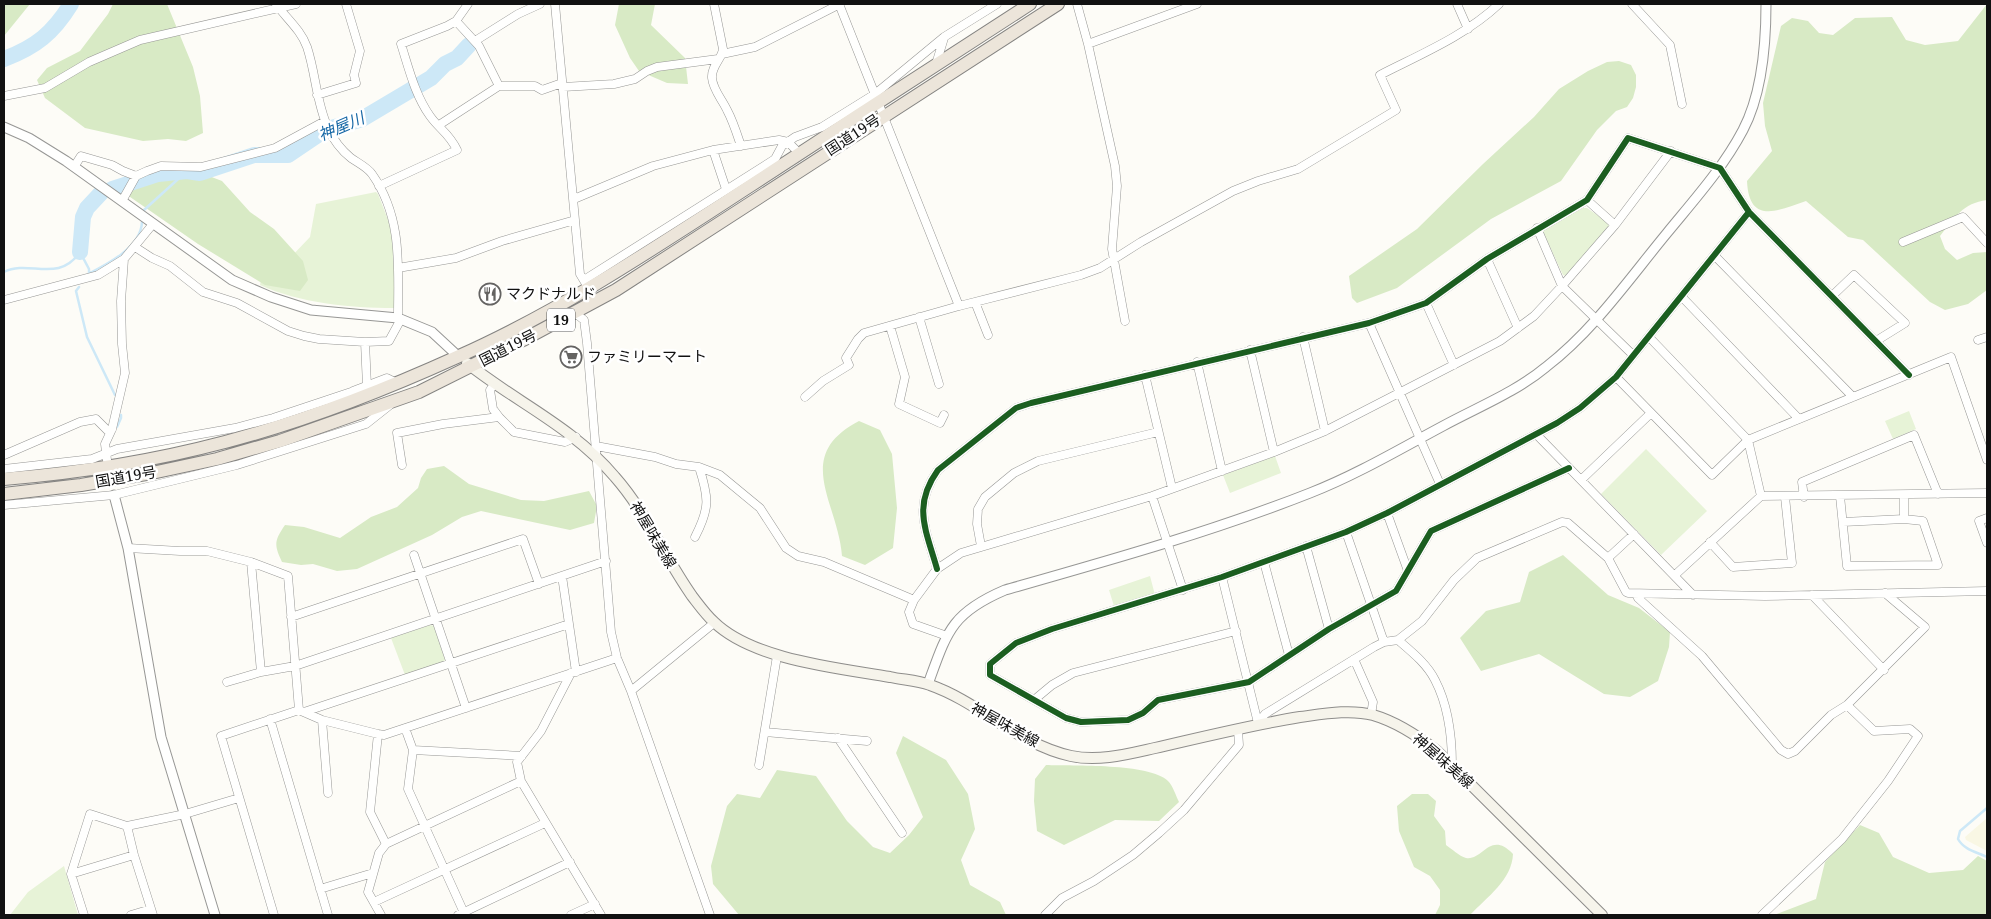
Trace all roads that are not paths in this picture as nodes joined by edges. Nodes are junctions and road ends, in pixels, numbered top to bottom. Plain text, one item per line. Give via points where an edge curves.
1 (296, 4) edge
2 (346, 4) edge
3 (468, 4) edge
4 (540, 4) edge
5 (555, 4) edge
6 (714, 4) edge
7 (839, 4) edge
8 (997, 4) edge
9 (1030, 4) edge
10 (1058, 4) edge
11 (1076, 4) edge
12 (1197, 4) edge
13 (1457, 4) edge
14 (1499, 4) edge
15 (1632, 4) edge
16 (1766, 4) edge
17 (278, 6) edge
18 (456, 21) junction
19 (1468, 29) junction
20 (944, 37) junction
21 (475, 42) junction
22 (1088, 44) junction
23 (720, 56) junction
24 (936, 64) junction
25 (563, 85) junction
26 (499, 86) junction
27 (317, 95) junction
28 (4, 96) edge
29 (876, 98) junction
30 (1682, 104) dead end
31 (884, 115) junction
32 (325, 121) junction
33 (439, 125) junction
34 (4, 127) edge
35 (788, 142) junction
36 (741, 146) junction
37 (714, 150) junction
38 (1671, 151) junction
39 (799, 153) junction
40 (74, 167) junction
41 (1720, 168) junction
42 (134, 180) junction
43 (379, 186) junction
44 (726, 189) junction
45 (574, 200) junction
46 (1587, 200) junction
47 (122, 201) junction
48 (1749, 212) junction
49 (575, 220) junction
50 (152, 224) junction
51 (1616, 225) junction
52 (1538, 228) junction
53 (1903, 242) dead end
54 (1987, 243) edge
55 (135, 247) junction
56 (1715, 256) junction
57 (124, 259) junction
58 (1487, 259) junction
59 (1113, 260) junction
60 (398, 268) junction
61 (586, 284) junction
62 (1562, 286) junction
63 (1832, 296) junction
64 (1682, 297) junction
65 (4, 300) edge
66 (975, 302) junction
67 (1426, 303) junction
68 (959, 306) junction
69 (579, 317) junction
70 (919, 317) junction
71 (400, 318) junction
72 (1597, 319) junction
73 (1124, 321) dead end
74 (1368, 323) junction
75 (890, 326) junction
76 (1518, 328) junction
77 (988, 335) dead end
78 (1303, 337) junction
79 (1649, 337) junction
80 (1987, 337) edge
81 (1978, 340) dead end
82 (1876, 341) junction
83 (365, 342) junction
84 (1250, 350) junction
85 (1633, 355) junction
86 (459, 357) junction
87 (1197, 362) junction
88 (1454, 365) junction
89 (471, 366) junction
90 (1145, 375) junction
91 (1909, 375) junction
92 (1616, 377) junction
93 (495, 383) junction
94 (940, 384) dead end
95 (368, 390) junction
96 (1400, 393) junction
97 (805, 397) dead end
98 (1853, 397) junction
99 (395, 401) junction
100 (1651, 413) junction
101 (944, 416) dead end
102 (499, 417) junction
103 (1798, 419) junction
104 (235, 428) junction
105 (112, 429) junction
106 (1324, 431) junction
107 (1158, 432) junction
108 (1536, 434) junction
109 (250, 435) junction
110 (576, 438) junction
111 (1419, 439) junction
112 (1748, 440) junction
113 (596, 451) junction
114 (1274, 452) junction
115 (4, 455) edge
116 (106, 457) junction
117 (1987, 460) edge
118 (402, 465) dead end
119 (699, 467) junction
120 (1569, 468) junction
121 (4, 470) edge
122 (1222, 471) junction
123 (4, 479) edge
124 (1581, 480) junction
125 (1440, 484) junction
126 (1172, 488) junction
127 (113, 492) junction
128 (1987, 493) edge
129 (4, 494) edge
130 (1938, 494) junction
131 (1904, 495) junction
132 (1152, 496) junction
133 (1761, 496) junction
134 (1840, 496) junction
135 (1785, 497) junction
136 (1804, 497) junction
137 (4, 505) edge
138 (1387, 513) junction
139 (1987, 518) edge
140 (1904, 519) junction
141 (1843, 522) junction
142 (1346, 532) junction
143 (1634, 534) junction
144 (695, 537) dead end
145 (1168, 542) junction
146 (1710, 542) junction
147 (1987, 543) edge
148 (981, 546) junction
149 (1306, 546) junction
150 (128, 548) junction
151 (414, 555) dead end
152 (1608, 558) junction
153 (606, 560) junction
154 (251, 562) junction
155 (1264, 562) junction
156 (937, 569) junction
157 (1408, 570) junction
158 (420, 574) junction
159 (1675, 575) junction
160 (562, 576) junction
161 (1222, 577) junction
162 (539, 584) junction
163 (1183, 590) junction
164 (1987, 591) edge
165 (1885, 593) junction
166 (1636, 594) junction
167 (1812, 595) junction
168 (1693, 596) junction
169 (914, 600) junction
170 (1371, 604) junction
171 (291, 617) junction
172 (436, 618) junction
173 (714, 622) junction
174 (568, 624) junction
175 (1329, 629) junction
176 (1236, 631) junction
177 (947, 636) junction
178 (1398, 640) junction
179 (1384, 642) junction
180 (1289, 655) junction
181 (777, 656) junction
182 (617, 658) junction
183 (1354, 659) junction
184 (450, 663) junction
185 (295, 666) junction
186 (1884, 670) junction
187 (261, 672) junction
188 (573, 672) junction
189 (227, 682) dead end
190 (1249, 682) junction
191 (928, 684) junction
192 (631, 691) junction
193 (1034, 700) junction
194 (1847, 705) junction
195 (466, 708) junction
196 (302, 711) junction
197 (1371, 714) junction
198 (270, 720) junction
199 (322, 720) junction
200 (1258, 723) junction
201 (405, 728) junction
202 (1238, 730) junction
203 (765, 732) junction
204 (378, 734) junction
205 (838, 738) junction
206 (867, 741) dead end
207 (413, 750) junction
208 (522, 756) junction
209 (759, 765) dead end
210 (1452, 765) junction
211 (521, 781) junction
212 (328, 793) dead end
213 (238, 798) junction
214 (185, 814) junction
215 (545, 823) junction
216 (127, 826) junction
217 (424, 826) junction
218 (902, 833) dead end
219 (386, 844) junction
220 (134, 855) junction
221 (570, 862) junction
222 (445, 870) junction
223 (373, 873) junction
224 (71, 874) junction
225 (320, 889) junction
226 (374, 902) junction
227 (595, 904) junction
228 (152, 912) edge
229 (463, 914) edge
230 (84, 915) edge
231 (131, 915) edge
232 (215, 915) edge
233 (274, 915) edge
234 (328, 915) edge
235 (381, 915) edge
236 (571, 915) edge
237 (601, 915) edge
238 (710, 915) edge
239 (1045, 915) edge
240 (1602, 915) edge
241 (1762, 915) edge

1 - 17 street
2 - 27 street via 360,51 354,75 356,83
3 - 18 street
4 - 21 street
5 - 25 street
6 - 23 street
7 - 23 street via 754,47
7 - 29 street
8 - 20 street
9 - 24 highway, 国道19号 / 19
10 - 31 highway, 国道19号 / 19 via 940,86
11 - 22 street
12 - 22 street
13 - 19 street
14 - 19 street
15 - 30 street via 1670,45
16 - 41 street via 1765,46 1754,99 1744,128
17 - 27 street via 293,23 306,46
17 - 28 street via 140,40 89,62 46,88
18 - 21 street
18 - 33 street via 401,44 416,90 430,116
19 - 59 street via 1380,75 1395,111 1298,169 1233,191
20 - 24 street
20 - 29 street
21 - 26 street
22 - 59 street via 1115,166
23 - 25 street via 657,67 635,79 614,84
23 - 36 street via 712,78
24 - 29 highway, 国道19号 / 19
25 - 26 street via 542,90 535,86
25 - 45 street
26 - 33 street
27 - 32 street
29 - 31 street
29 - 35 street
29 - 39 highway, 国道19号 / 19
31 - 68 street
31 - 69 highway, 国道19号 / 19
32 - 42 street via 275,148 201,167 161,166
32 - 43 street via 333,138 349,156 371,172
33 - 43 street via 457,150
34 - 40 street via 29,138
35 - 36 street via 779,140
35 - 39 street
35 - 44 street via 774,158
36 - 37 street
37 - 44 street
37 - 45 street via 654,166
38 - 41 street
38 - 46 street via 1628,138
38 - 51 street
39 - 61 highway, 国道19号 / 19
40 - 42 street via 81,156 112,165
40 - 47 street
41 - 48 street
41 - 72 street
42 - 47 street
43 - 60 street via 391,214 398,246
44 - 61 street
45 - 49 street
46 - 51 street
46 - 52 street
47 - 50 street
48 - 56 street
48 - 63 street
49 - 60 street via 456,258
49 - 61 street via 580,274
50 - 55 street
50 - 71 street via 232,280 271,297 311,310
51 - 62 street
52 - 58 street
52 - 62 street
53 - 54 street via 1964,217
55 - 57 street
55 - 83 street via 170,266 203,292 237,304 288,331 319,339
56 - 64 street
56 - 98 street
57 - 65 street via 98,275
57 - 105 street via 121,301 125,373
58 - 67 street
58 - 76 street
59 - 66 street via 1081,275
59 - 73 street
60 - 71 street
61 - 86 highway, 国道19号 / 19 via 515,329
62 - 72 street
62 - 76 street
63 - 82 street
63 - 82 street via 1854,275 1905,323
64 - 79 street
64 - 103 street
66 - 68 street
66 - 77 street
67 - 74 street
67 - 88 street
68 - 70 street
69 - 89 highway, 国道19号 / 19
69 - 113 street
70 - 75 street
70 - 94 street
71 - 83 street via 389,341
71 - 86 street via 432,332
72 - 85 street
72 - 111 street via 1571,346 1518,387
74 - 78 street
74 - 96 street
75 - 97 street via 864,333 846,358 849,366 823,381
75 - 101 street via 905,377 899,404 940,423
76 - 88 street
78 - 84 street
78 - 106 street
79 - 85 street
79 - 112 street
80 - 81 street
82 - 91 street
83 - 95 street
84 - 87 street
84 - 114 street
85 - 92 street
86 - 89 main road, 神屋味美線
86 - 95 highway, 国道19号 / 19 via 397,383
87 - 90 street
87 - 122 street
88 - 96 street
89 - 93 main road, 神屋味美線
89 - 99 highway, 国道19号 / 19
90 - 107 street
90 - 156 street via 1016,408 938,470 924,496 922,513
91 - 98 street
91 - 117 street via 1951,357
92 - 100 street
92 - 108 street via 1580,408
93 - 102 street via 490,390
93 - 110 main road, 神屋味美線
95 - 104 street via 351,392
95 - 109 highway, 国道19号 / 19 via 289,424
96 - 106 street
96 - 111 street
98 - 103 street
99 - 127 street via 366,424 237,464
99 - 129 highway, 国道19号 / 19 via 280,442 217,458 81,485
100 - 112 street via 1712,475
100 - 124 street
102 - 110 street via 514,432 565,442
102 - 118 street via 397,433
103 - 112 street
104 - 109 highway
104 - 116 street via 117,449
105 - 115 street via 107,430 96,420 80,422
105 - 116 street via 105,444
106 - 114 street
107 - 126 street
107 - 148 street via 1038,461 1014,473 985,497 978,509
108 - 120 street
108 - 125 street
109 - 123 highway, 国道19号 / 19 via 86,470
110 - 113 main road, 神屋味美線
111 - 125 street
111 - 145 street via 1358,472 1309,493
112 - 133 street
113 - 119 street via 655,457
113 - 153 street
113 - 173 main road, 神屋味美線 via 637,508 676,574
114 - 122 street
116 - 121 street
119 - 144 street via 708,503
119 - 169 street via 720,475 760,508 786,548 798,556 824,562
120 - 124 street
120 - 157 street via 1431,531
122 - 126 street
124 - 143 street
125 - 138 street
126 - 132 street
127 - 137 street
127 - 150 street
128 - 130 street
130 - 131 street
130 - 136 street via 1914,435 1802,482
131 - 134 street
131 - 140 street
132 - 145 street
132 - 148 street
133 - 135 street
133 - 146 street
134 - 136 street
134 - 141 street
135 - 136 street
135 - 146 street via 1792,563 1733,566
138 - 142 street
138 - 157 street
139 - 147 street via 1979,520
140 - 141 street
140 - 141 street via 1923,521 1938,565 1847,566
142 - 149 street
142 - 170 street
143 - 152 street
143 - 159 street
145 - 163 street
145 - 177 street via 990,596 972,606 954,623
146 - 159 street
148 - 156 street via 961,553
149 - 155 street
149 - 175 street
150 - 154 street via 207,551
150 - 214 street via 161,738
151 - 158 street
152 - 166 street via 1626,592
152 - 178 street via 1568,523 1562,522 1477,558 1454,580 1422,621
153 - 160 street
153 - 182 street via 611,632
154 - 171 street via 288,576
154 - 187 street
155 - 161 street
155 - 180 street
156 - 169 street
157 - 170 street via 1396,590
158 - 162 street via 523,539
158 - 171 street
158 - 172 street
159 - 168 street
160 - 162 street
160 - 174 street
161 - 163 street
161 - 176 street
162 - 172 street
163 - 193 street via 1052,629 1016,643 990,664 990,676
164 - 165 street
165 - 167 street
165 - 186 street via 1926,627
166 - 168 street
166 - 194 street via 1702,656 1781,750 1788,754 1831,715
167 - 168 street
167 - 186 street
169 - 177 street via 909,612 913,624
170 - 175 street
170 - 179 street
171 - 185 street
172 - 184 street
172 - 185 street
173 - 181 main road, 神屋味美線 via 739,640
173 - 192 street
174 - 184 street
174 - 188 street
175 - 180 street
176 - 190 street
176 - 193 street via 1073,673
177 - 191 street
178 - 179 street
178 - 210 street via 1427,668 1440,691 1449,728
179 - 183 street
180 - 190 street
181 - 191 main road, 神屋味美線
181 - 203 street
182 - 188 street
182 - 192 street
183 - 197 street via 1373,702
183 - 200 street via 1265,714
184 - 195 street
184 - 196 street
185 - 187 street
185 - 196 street
186 - 194 street
187 - 189 street
188 - 195 street
188 - 208 street via 541,731
190 - 193 street via 1158,700 1128,720 1081,722 1066,718
190 - 200 street
191 - 202 main road, 神屋味美線 via 1045,747 1074,757 1120,756
192 - 238 street
194 - 241 street via 1874,731 1910,729 1918,736 1888,781 1842,839
195 - 201 street
196 - 198 street
196 - 199 street
197 - 200 main road, 神屋味美線 via 1328,713
197 - 210 main road, 神屋味美線 via 1414,734
198 - 213 street via 221,736
198 - 225 street
199 - 204 street
199 - 212 street
200 - 202 main road, 神屋味美線
201 - 204 street
201 - 207 street
202 - 239 street via 1239,744 1184,810 1133,855 1062,898
203 - 205 street
203 - 209 street
204 - 219 street via 370,812
205 - 206 street
205 - 218 street
207 - 208 street
207 - 217 street via 408,789
208 - 211 street via 518,762
210 - 240 main road, 神屋味美線
211 - 215 street
211 - 217 street
213 - 214 street
213 - 233 street
214 - 216 street
214 - 232 street
215 - 221 street
215 - 222 street
216 - 220 street
216 - 224 street via 90,814
217 - 219 street
217 - 222 street
219 - 223 street via 379,853
220 - 224 street
220 - 228 street
221 - 227 street
221 - 229 street
222 - 226 street
222 - 229 street
223 - 225 street
223 - 226 street via 368,892
224 - 230 street
225 - 234 street
226 - 235 street
227 - 236 street
227 - 237 street
228 - 231 street

